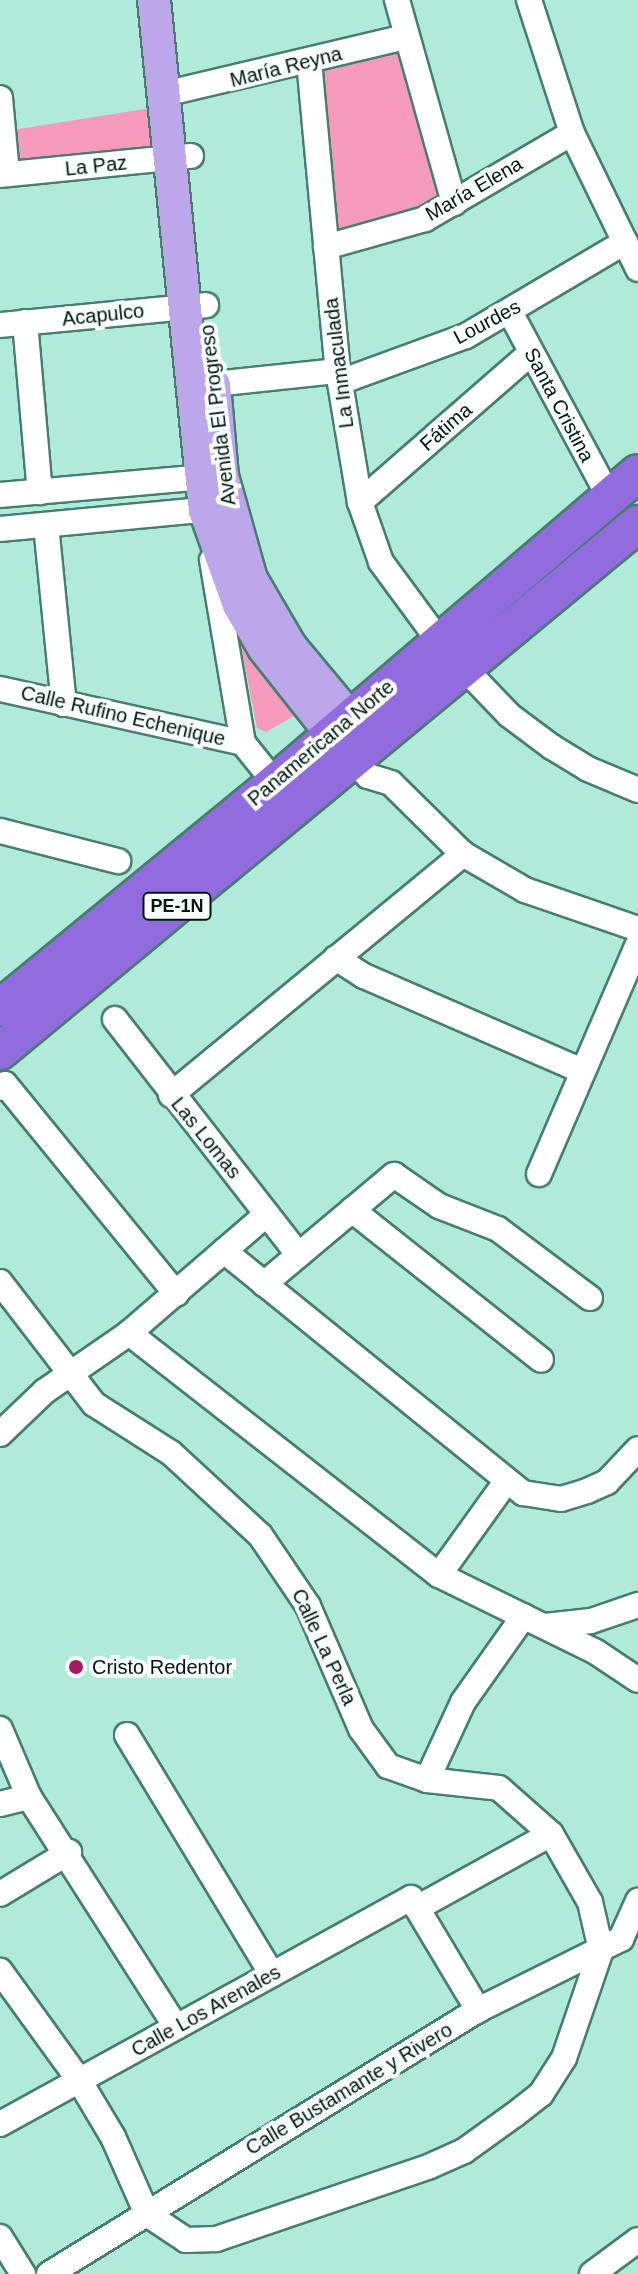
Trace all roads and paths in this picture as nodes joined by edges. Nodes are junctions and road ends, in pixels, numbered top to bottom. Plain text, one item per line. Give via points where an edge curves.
1 (154, 0) edge
2 (175, 0) edge
3 (397, 0) edge
4 (532, 1) edge
5 (406, 37) junction
6 (309, 61) junction
7 (174, 92) junction
8 (0, 98) edge
9 (572, 133) junction
10 (181, 157) junction
11 (4, 175) edge
12 (454, 203) junction
13 (625, 242) junction
14 (326, 247) junction
15 (638, 269) edge
16 (196, 306) junction
17 (510, 312) junction
18 (25, 322) junction
19 (0, 325) edge
20 (531, 353) junction
21 (339, 377) junction
22 (214, 384) junction
23 (638, 473) edge
24 (40, 492) junction
25 (213, 493) junction
26 (0, 495) edge
27 (609, 497) junction
28 (360, 502) junction
29 (46, 525) junction
30 (0, 529) edge
31 (635, 537) edge
32 (440, 642) junction
33 (464, 668) junction
34 (0, 689) edge
35 (64, 704) junction
36 (352, 739) junction
37 (243, 743) junction
38 (275, 783) junction
39 (638, 790) edge
40 (0, 831) edge
41 (463, 854) junction
42 (118, 861) dead end
43 (638, 929) edge
44 (638, 944) edge
45 (336, 958) junction
46 (0, 1008) edge
47 (115, 1019) dead end
48 (0, 1051) edge
49 (582, 1071) junction
50 (0, 1088) edge
51 (171, 1095) junction
52 (539, 1174) dead end
53 (352, 1210) junction
54 (267, 1214) junction
55 (224, 1251) junction
56 (299, 1255) junction
57 (0, 1282) edge
58 (264, 1284) junction
59 (176, 1294) junction
60 (590, 1298) dead end
61 (129, 1333) junction
62 (541, 1360) dead end
63 (70, 1373) junction
64 (0, 1434) edge
65 (638, 1449) edge
66 (505, 1483) junction
67 (439, 1575) junction
68 (638, 1605) edge
69 (535, 1621) junction
70 (638, 1680) edge
71 (0, 1729) edge
72 (127, 1735) dead end
73 (427, 1780) junction
74 (29, 1797) junction
75 (0, 1804) edge
76 (551, 1834) junction
77 (69, 1852) junction
78 (0, 1894) edge
79 (638, 1901) edge
80 (414, 1903) junction
81 (601, 1950) junction
82 (0, 1971) edge
83 (272, 1974) junction
84 (478, 2010) junction
85 (176, 2027) junction
86 (79, 2080) junction
87 (0, 2124) edge
88 (147, 2214) junction
89 (0, 2237) edge
90 (638, 2240) edge
91 (593, 2273) edge
92 (23, 2274) edge
93 (49, 2274) edge

1 - 7 main road, Avenida El Progreso
2 - 7 main road, Avenida El Progreso
3 - 5 street
4 - 9 street
5 - 6 street, María Reyna
5 - 12 street
6 - 7 street, María Reyna
6 - 14 street, La Inmaculada
7 - 10 main road, Avenida El Progreso
8 - 11 street
9 - 12 street, María Elena
9 - 13 street
10 - 11 street, La Paz
10 - 16 main road, Avenida El Progreso
12 - 14 street, María Elena via 396,230
13 - 15 street
13 - 17 street, Lourdes
14 - 21 street, La Inmaculada
16 - 18 street, Acapulco
16 - 22 main road, Avenida El Progreso
16 - 25 main road, Avenida El Progreso
17 - 20 street, Santa Cristina
17 - 21 street, Lourdes via 466,336
18 - 19 street, Acapulco
18 - 24 street
20 - 27 street, Santa Cristina
20 - 28 street, Fátima
21 - 22 street, Lourdes
21 - 28 street, La Inmaculada
22 - 25 main road, Avenida El Progreso
23 - 27 highway, Panamericana Norte / PE-1N
24 - 25 street
24 - 26 street
25 - 29 street
25 - 36 main road, Avenida El Progreso via 269,614
25 - 37 street, Avenida El Progreso
27 - 32 highway, Panamericana Norte / PE-1N
28 - 32 street, La Inmaculada via 381,562
29 - 30 street
29 - 35 street
31 - 33 highway, Panamericana Norte / PE-1N
32 - 36 highway, Panamericana Norte / PE-1N
33 - 36 highway, Panamericana Norte / PE-1N
33 - 39 street via 509,715 552,747
34 - 35 street, Calle Rufino Echenique
35 - 37 street, Calle Rufino Echenique
36 - 38 highway, Panamericana Norte / PE-1N
36 - 41 street, Avenida El Progreso via 368,776 391,783
36 - 48 highway, Panamericana Norte / PE-1N
37 - 38 street, Calle Rufino Echenique
38 - 46 highway, Panamericana Norte / PE-1N
40 - 42 street
41 - 43 street, Avenida El Progreso via 525,890
41 - 45 street
44 - 49 street
45 - 49 street via 364,976
45 - 51 street
47 - 51 street, Las Lomas
49 - 52 street
50 - 59 street via 5,1084
51 - 54 street, Las Lomas
53 - 56 street
53 - 60 street via 394,1175 439,1206 498,1229
53 - 62 street
54 - 55 street
54 - 56 street, Las Lomas
55 - 58 street
55 - 59 street
56 - 58 street
57 - 63 street, Calle La Perla
58 - 66 street
59 - 61 street
61 - 63 street
61 - 67 street
63 - 64 street
63 - 73 street, Calle La Perla via 94,1404 171,1453 260,1535 308,1606 372,1749 403,1775
65 - 66 street via 607,1482 561,1499 542,1498
66 - 67 street
67 - 69 street
68 - 69 street via 591,1621
69 - 70 street
69 - 73 street via 463,1702
71 - 74 street
72 - 83 street
73 - 76 street, Calle La Perla via 499,1788
74 - 75 street
74 - 77 street
76 - 80 street, Calle Los Arenales
76 - 81 street, Calle La Perla via 590,1902
77 - 78 street
77 - 85 street
79 - 81 street, Calle Bustamante y Rivero via 621,1939
80 - 83 street, Calle Los Arenales
80 - 84 street
81 - 84 street, Calle Bustamante y Rivero
81 - 88 street via 564,2058 541,2094 464,2151 335,2202 216,2239 186,2240
82 - 86 street
83 - 85 street, Calle Los Arenales
84 - 88 street, Calle Bustamante y Rivero
85 - 86 street, Calle Los Arenales
86 - 87 street, Calle Los Arenales
86 - 88 street via 113,2137
88 - 93 street, Calle Bustamante y Rivero
89 - 92 street
90 - 91 street

